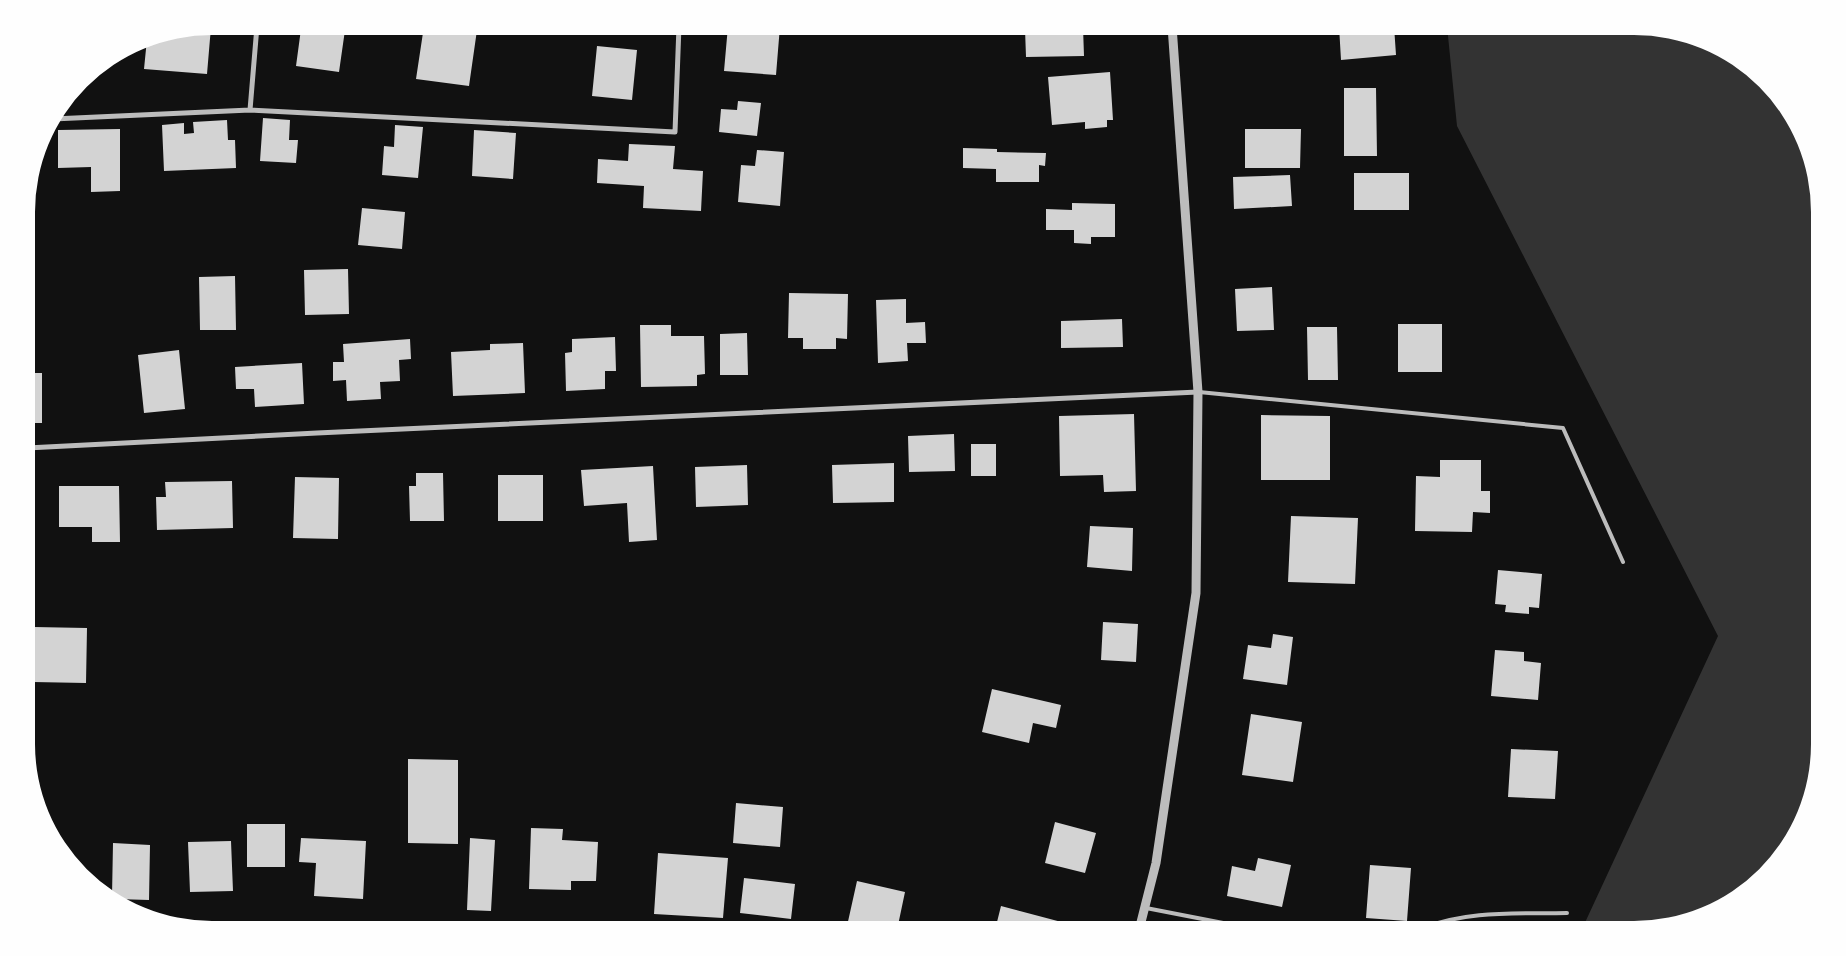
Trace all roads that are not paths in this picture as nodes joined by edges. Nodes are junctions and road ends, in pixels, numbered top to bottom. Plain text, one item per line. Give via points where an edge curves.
1 (255, 35) edge
2 (679, 35) edge
3 (1173, 35) edge
4 (250, 110) junction
5 (62, 119) edge
6 (1198, 392) junction
7 (35, 448) edge
8 (1623, 562) dead end
9 (1144, 908) junction
10 (1567, 914) dead end
11 (1141, 921) edge
12 (1209, 921) edge
13 (1449, 921) edge

1 - 4 street
2 - 4 street via 675,132
3 - 6 street
4 - 5 street
6 - 7 street
6 - 8 lane via 1563,428
6 - 9 street via 1196,593 1156,863
9 - 11 street
9 - 12 lane
10 - 13 lane via 1479,914

